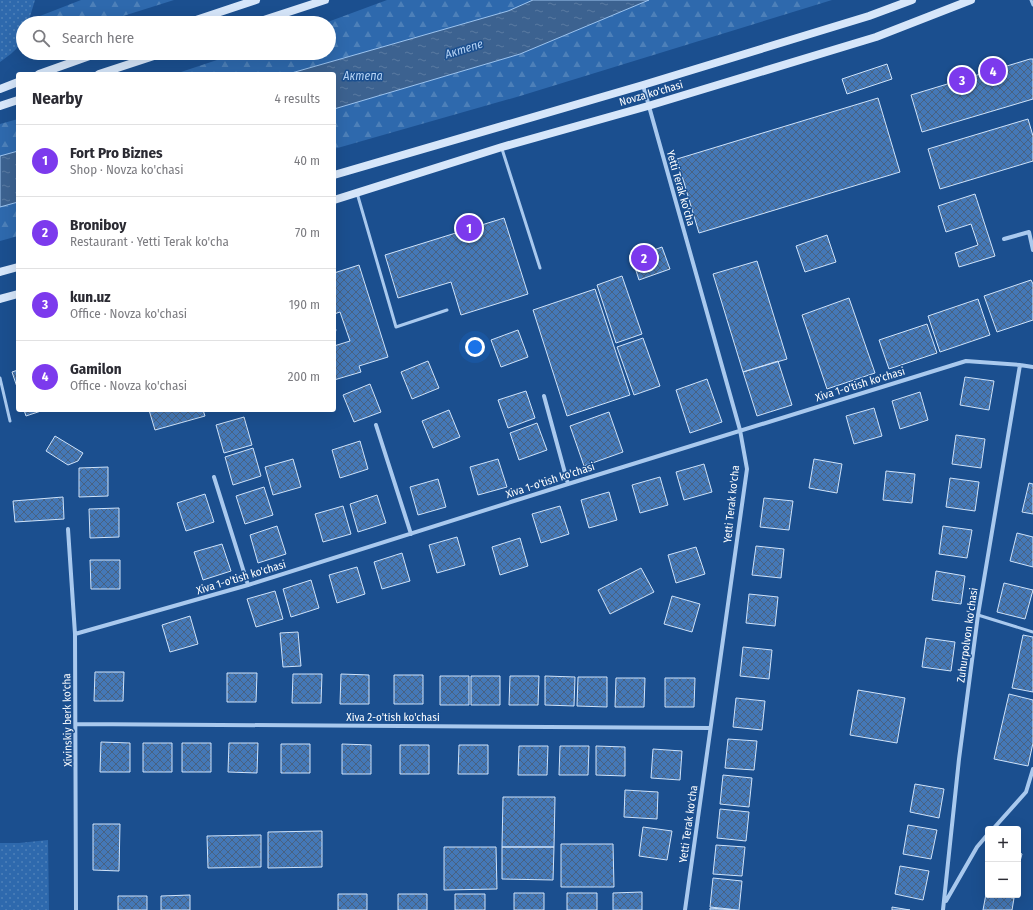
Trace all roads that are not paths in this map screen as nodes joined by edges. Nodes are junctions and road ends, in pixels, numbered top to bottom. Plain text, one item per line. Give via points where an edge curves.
1 (256, 0) edge
2 (325, 0) edge
3 (912, 0) edge
4 (971, 0) edge
5 (1032, 0) edge
6 (1033, 5) edge
7 (208, 16) edge
8 (276, 16) edge
9 (78, 60) edge
10 (142, 60) edge
11 (45, 72) edge
12 (105, 72) edge
13 (16, 83) edge
14 (643, 86) junction
15 (0, 89) edge
16 (16, 101) edge
17 (0, 106) edge
18 (648, 106) junction
19 (502, 147) junction
20 (336, 174) edge
21 (357, 193) junction
22 (336, 199) edge
23 (1004, 239) dead end
24 (1033, 250) edge
25 (16, 268) edge
26 (540, 268) dead end
27 (0, 272) edge
28 (16, 295) edge
29 (0, 299) edge
30 (447, 310) dead end
31 (1020, 365) junction
32 (1033, 367) edge
33 (0, 378) edge
34 (544, 396) dead end
35 (10, 421) dead end
36 (376, 425) dead end
37 (740, 430) junction
38 (214, 477) dead end
39 (568, 484) junction
40 (68, 529) dead end
41 (411, 534) junction
42 (248, 585) junction
43 (978, 615) junction
44 (1033, 632) edge
45 (75, 634) junction
46 (76, 724) junction
47 (710, 728) junction
48 (1033, 768) edge
49 (996, 826) edge
50 (985, 837) edge
51 (944, 904) junction
52 (76, 910) edge
53 (684, 910) edge
54 (943, 910) edge

1 - 7 main road
2 - 8 main road
3 - 14 main road, Novza ko'chasi via 869,16
4 - 18 main road, Novza ko'chasi via 876,37
5 - 6 lane
9 - 11 main road
10 - 12 main road
13 - 15 main road
14 - 18 street, Yetti Terak ko'cha
14 - 20 main road, Novza ko'chasi
16 - 17 main road
18 - 19 main road, Novza ko'chasi
18 - 37 street, Yetti Terak ko'cha
19 - 21 main road, Novza ko'chasi
19 - 26 lane
21 - 22 main road, Novza ko'chasi
21 - 30 lane via 396,327
23 - 24 street via 1029,232
25 - 27 main road
28 - 29 main road
31 - 32 street, Xiva 1-o'tish ko'chasi
31 - 37 street, Xiva 1-o'tish ko'chasi via 966,361
31 - 43 street, Zuhurpolvon ko'chasi
33 - 35 lane
34 - 39 street
36 - 41 street
37 - 39 street, Xiva 1-o'tish ko'chasi
37 - 47 street, Yetti Terak ko'cha via 747,469
38 - 42 street
39 - 41 street, Xiva 1-o'tish ko'chasi
40 - 45 street, Xivinskiy berk ko'cha
41 - 42 street, Xiva 1-o'tish ko'chasi
42 - 45 street, Xiva 1-o'tish ko'chasi
43 - 44 lane
43 - 51 street, Zuhurpolvon ko'chasi via 959,759
45 - 46 street, Xivinskiy berk ko'cha
46 - 47 street, Xiva 2-o'tish ko'chasi
46 - 52 street, Xivinskiy berk ko'cha
47 - 53 street, Yetti Terak ko'cha
48 - 49 street via 1026,792
50 - 51 street via 976,847
51 - 54 street, Zuhurpolvon ko'chasi

